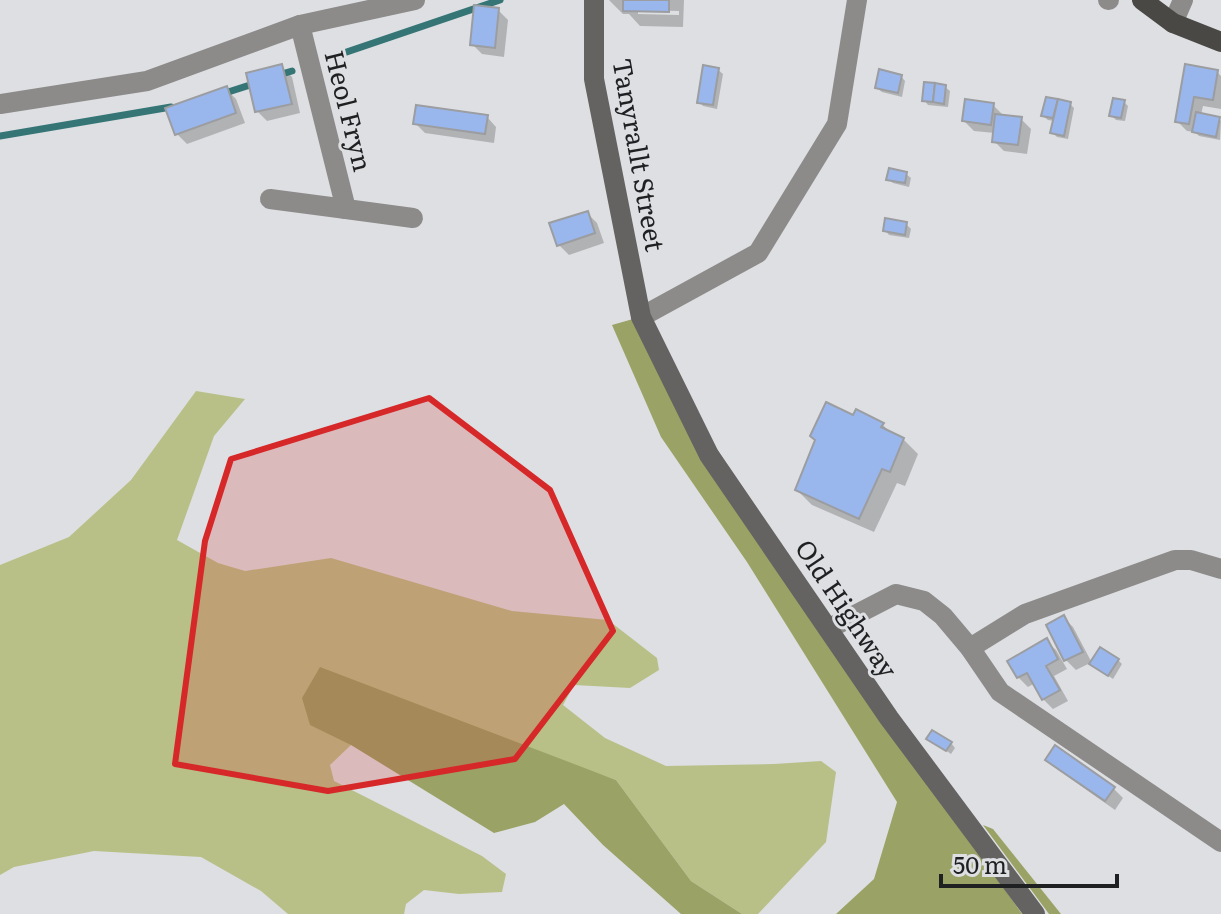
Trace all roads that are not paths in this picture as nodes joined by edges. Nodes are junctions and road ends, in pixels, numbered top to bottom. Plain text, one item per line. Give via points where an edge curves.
1 (415, 0) edge
2 (594, 0) edge
3 (857, 0) edge
4 (1142, 0) edge
5 (1183, 0) edge
6 (1173, 23) junction
7 (300, 25) junction
8 (1221, 42) edge
9 (0, 104) edge
10 (270, 199) dead end
11 (346, 209) junction
12 (413, 218) dead end
13 (641, 317) junction
14 (1221, 569) edge
15 (828, 629) junction
16 (970, 648) junction
17 (1221, 842) edge
18 (1035, 914) edge

1 - 7 street
2 - 13 street, Tanyrallt Street via 594,79
3 - 13 street via 837,124 758,253
4 - 6 main road
5 - 6 street
6 - 8 main road
7 - 9 street via 147,81
7 - 11 street, Heol Fryn
10 - 11 street, Heol Fryn
11 - 12 street, Heol Fryn
13 - 15 street, Old Highway via 709,455
14 - 16 street via 1175,560 1143,570 1025,614
15 - 16 street via 896,594 924,601
15 - 18 street, Old Highway
16 - 17 street via 1000,692

